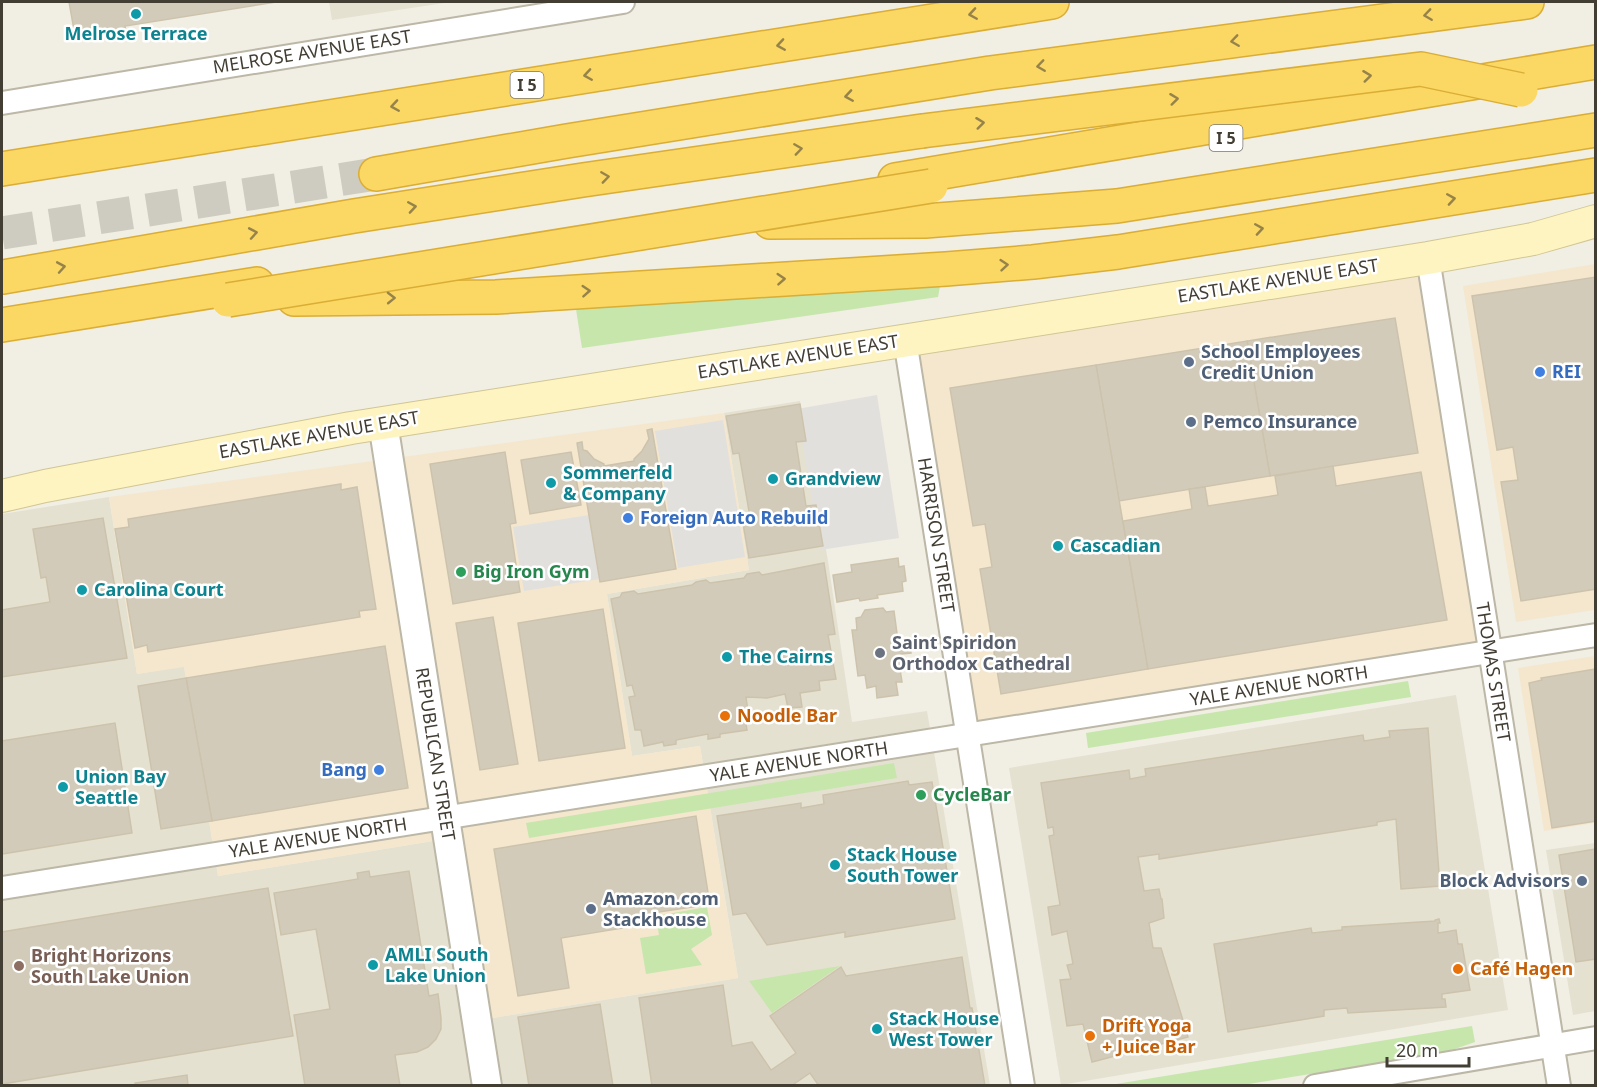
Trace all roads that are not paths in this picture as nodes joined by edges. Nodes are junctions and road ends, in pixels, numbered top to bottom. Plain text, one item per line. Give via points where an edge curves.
1 (623, 2) edge
2 (1052, 2) edge
3 (1527, 2) edge
4 (1596, 62) edge
5 (1596, 76) edge
6 (1521, 90) junction
7 (2, 104) edge
8 (1596, 130) edge
9 (2, 169) edge
10 (376, 174) tunnel mouth
11 (1596, 175) edge
12 (1596, 221) edge
13 (636, 224) junction
14 (1428, 258) junction
15 (3, 277) dead end
16 (228, 300) junction
17 (2, 325) edge
18 (2, 338) edge
19 (905, 340) junction
20 (383, 423) junction
21 (2, 496) edge
22 (1596, 635) edge
23 (1490, 652) junction
24 (967, 735) junction
25 (445, 818) junction
26 (2, 888) edge
27 (1596, 1038) edge
28 (1552, 1045) junction
29 (487, 1086) edge
30 (1023, 1086) edge
31 (1316, 1086) edge
32 (1559, 1086) edge

1 - 7 street, MELROSE AVENUE EAST
2 -> 9 highway, I 5
3 -> 10 highway via 990,73
4 - 13 highway
5 - 6 highway, I 5
15 -> 6 highway, bridge via 571,182 922,131 1421,69
6 - 16 highway, I 5, bridge
8 - 13 highway via 1117,206 925,220
16 -> 11 highway, bridge via 496,297 1033,262 1118,252
12 - 14 main road, EASTLAKE AVENUE EAST via 1533,239
13 - 17 highway
14 - 19 main road, EASTLAKE AVENUE EAST
14 - 23 street, THOMAS STREET
16 - 18 highway, I 5
19 - 20 main road, EASTLAKE AVENUE EAST
19 - 24 street, HARRISON STREET
20 - 21 main road, EASTLAKE AVENUE EAST
20 - 25 street, REPUBLICAN STREET
22 - 23 street, YALE AVENUE NORTH
23 - 24 street, YALE AVENUE NORTH
23 - 28 street, THOMAS STREET
24 - 25 street, YALE AVENUE NORTH
24 - 30 street, HARRISON STREET
25 - 26 street, YALE AVENUE NORTH
25 - 29 street, REPUBLICAN STREET
27 - 28 street
28 - 31 street
28 - 32 street, THOMAS STREET

